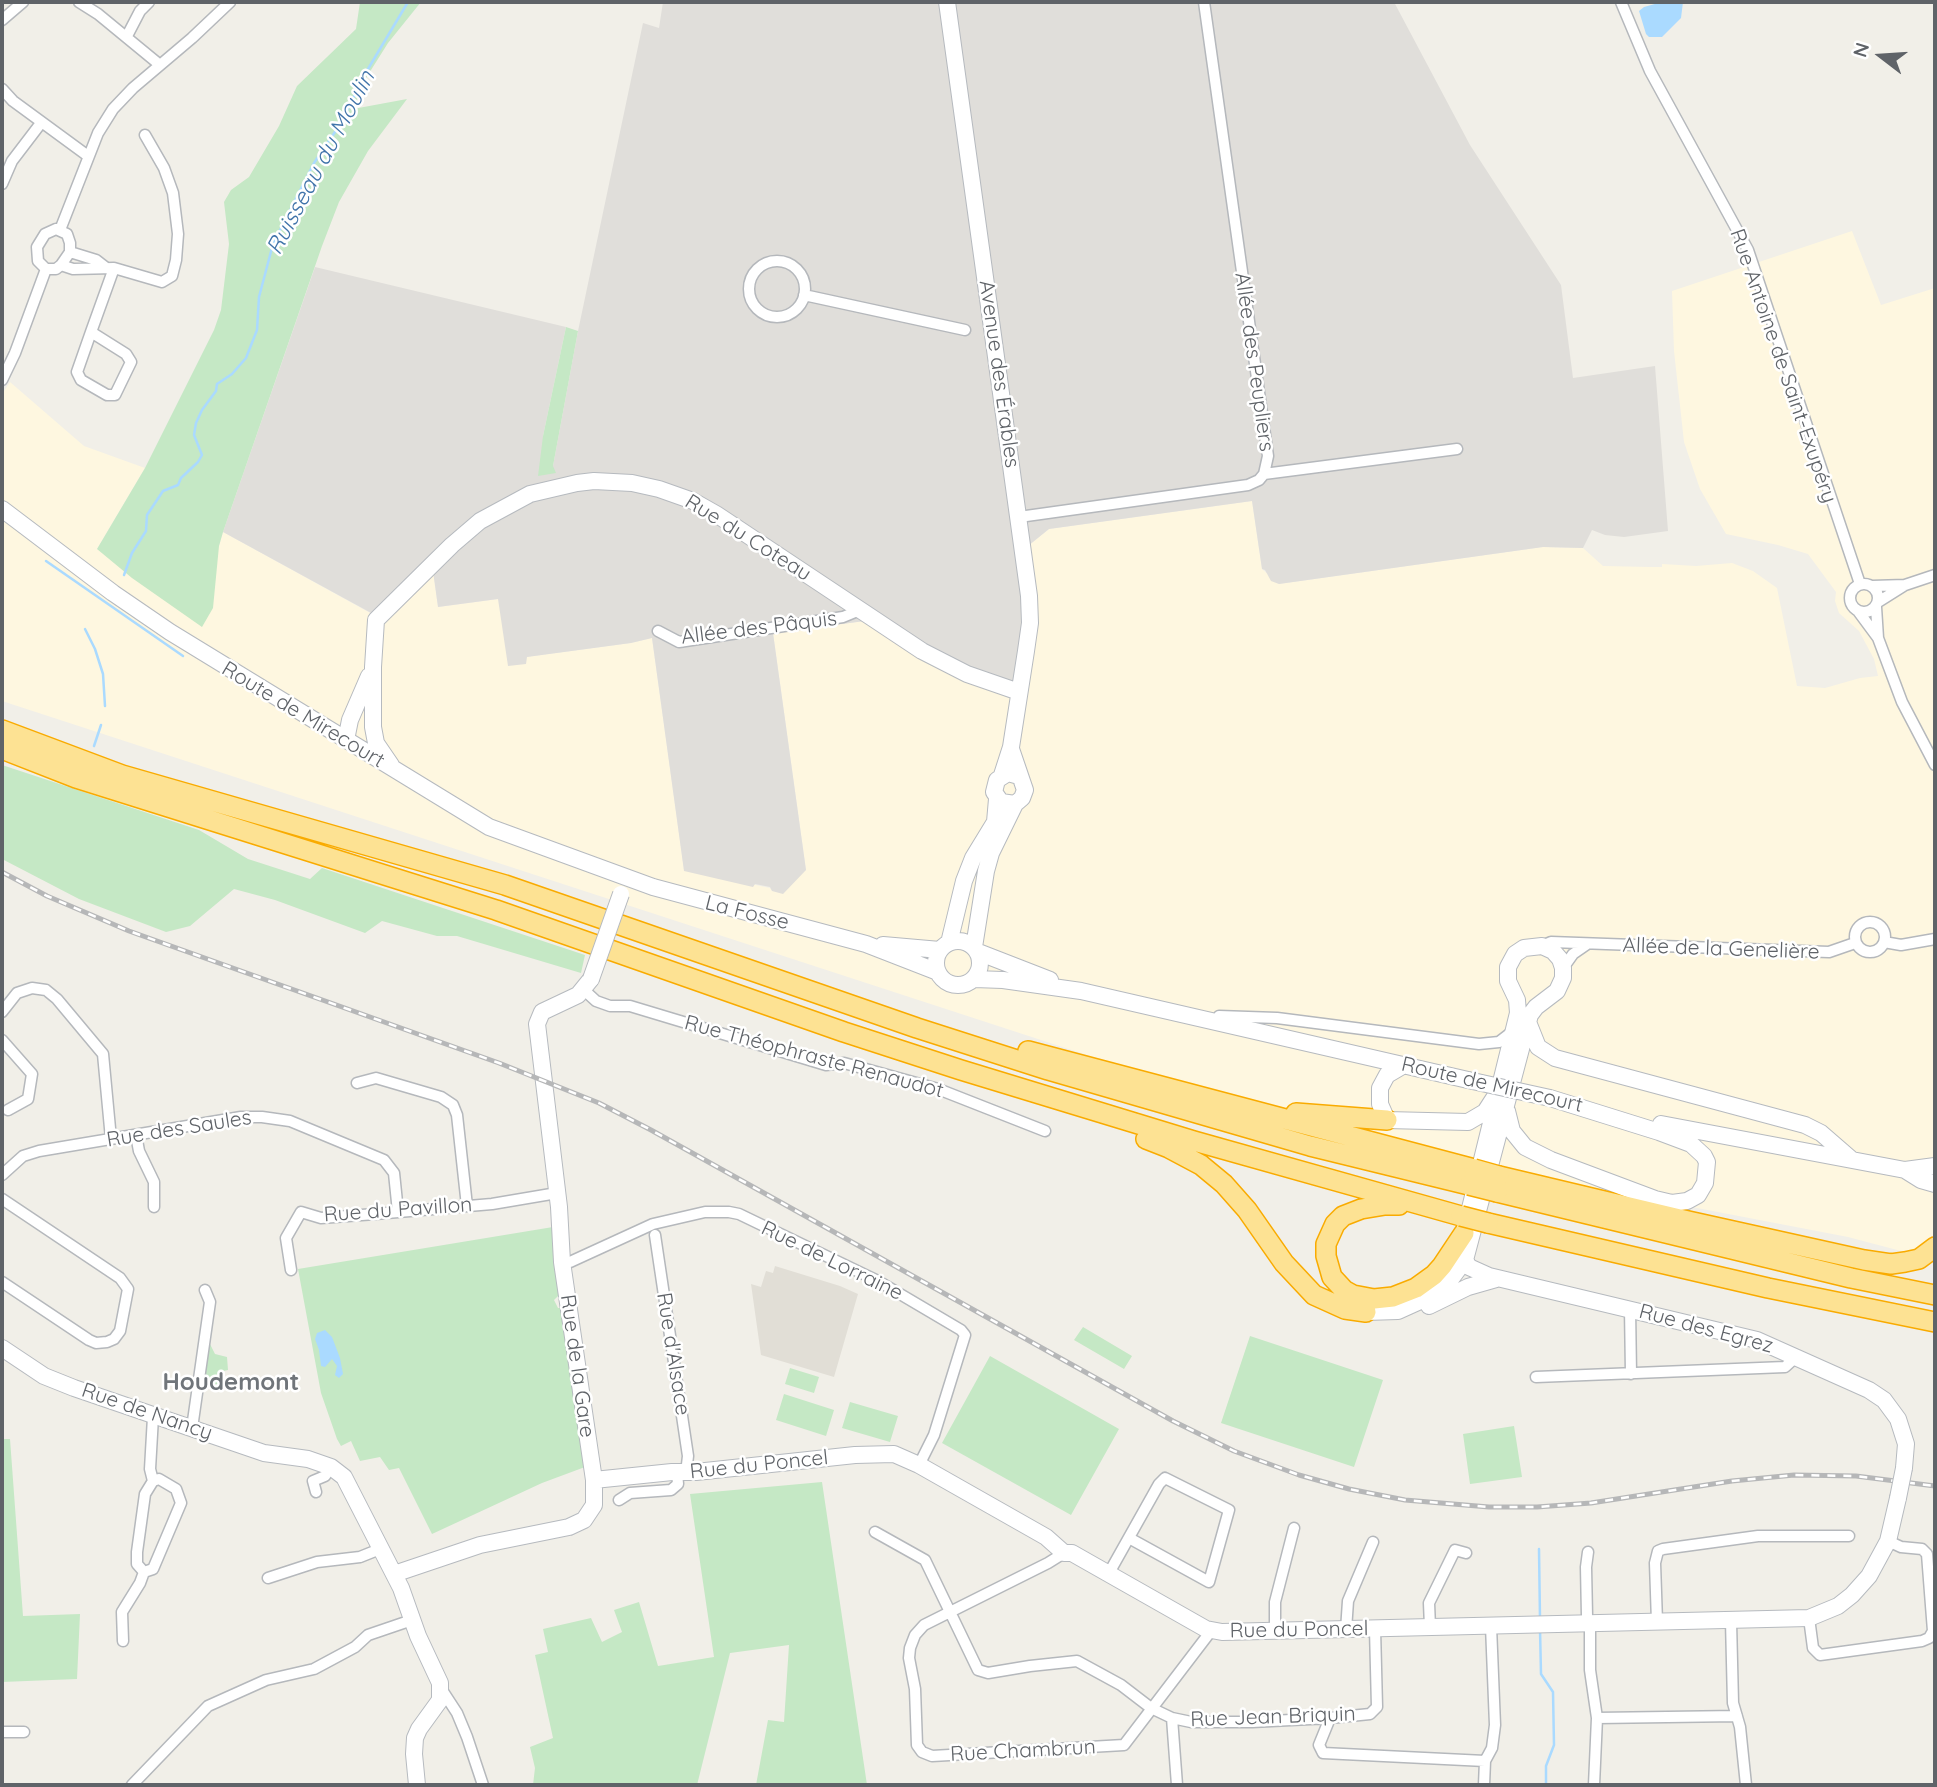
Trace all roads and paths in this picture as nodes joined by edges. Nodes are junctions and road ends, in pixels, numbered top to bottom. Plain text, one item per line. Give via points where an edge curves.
1 (23, 2) edge
2 (79, 2) edge
3 (149, 2) edge
4 (230, 2) edge
5 (947, 2) edge
6 (1205, 2) edge
7 (1620, 2) edge
8 (3, 15) edge
9 (127, 36) junction
10 (160, 65) junction
11 (2, 89) edge
12 (41, 123) junction
13 (145, 135) dead end
14 (88, 156) junction
15 (2, 184) edge
16 (60, 230) junction
17 (70, 252) junction
18 (61, 265) junction
19 (110, 267) junction
20 (46, 269) junction
21 (804, 295) junction
22 (965, 330) dead end
23 (91, 332) junction
24 (2, 380) edge
25 (1457, 449) dead end
26 (1264, 474) junction
27 (2, 509) edge
28 (1019, 517) junction
29 (1935, 575) edge
30 (1866, 585) junction
31 (1905, 585) junction
32 (1877, 604) junction
33 (860, 610) junction
34 (1858, 611) junction
35 (658, 631) dead end
36 (1878, 638) junction
37 (373, 667) junction
38 (1019, 692) junction
39 (350, 720) junction
40 (372, 720) junction
41 (328, 729) junction
42 (2, 730) edge
43 (346, 740) junction
44 (1011, 747) junction
45 (2, 749) edge
46 (1935, 765) edge
47 (394, 770) junction
48 (1002, 775) junction
49 (1019, 776) junction
50 (997, 799) junction
51 (1015, 804) junction
52 (624, 887) junction
53 (1935, 939) edge
54 (1884, 942) junction
55 (1855, 943) junction
56 (866, 944) junction
57 (1586, 945) junction
58 (945, 946) junction
59 (1542, 946) junction
60 (976, 950) junction
61 (1563, 968) junction
62 (938, 972) junction
63 (974, 979) junction
64 (588, 985) junction
65 (1513, 990) junction
66 (1080, 991) junction
67 (1549, 999) junction
68 (2, 1012) edge
69 (1179, 1014) junction
70 (1521, 1026) junction
71 (917, 1028) junction
72 (2, 1040) edge
73 (1404, 1065) junction
74 (1503, 1081) junction
75 (357, 1083) dead end
76 (1175, 1090) junction
77 (1550, 1098) junction
78 (1078, 1106) junction
79 (1506, 1106) junction
80 (8, 1110) dead end
81 (1387, 1120) junction
82 (1045, 1131) dead end
83 (136, 1135) junction
84 (111, 1139) junction
85 (1853, 1161) junction
86 (1935, 1166) edge
87 (1905, 1170) junction
88 (2, 1175) edge
89 (1471, 1177) junction
90 (1498, 1184) junction
91 (1935, 1184) edge
92 (557, 1194) junction
93 (2, 1199) edge
94 (467, 1206) junction
95 (1425, 1206) junction
96 (155, 1207) dead end
97 (398, 1212) junction
98 (655, 1235) dead end
99 (1465, 1239) junction
100 (1935, 1247) edge
101 (562, 1262) junction
102 (291, 1270) dead end
103 (1500, 1278) junction
104 (2, 1282) edge
105 (205, 1290) dead end
106 (1935, 1295) edge
107 (1809, 1296) junction
108 (1630, 1308) junction
109 (1398, 1311) junction
110 (1367, 1312) joint
111 (1935, 1322) edge
112 (1935, 1333) edge
113 (2, 1348) edge
114 (1796, 1357) junction
115 (1631, 1374) junction
116 (1536, 1377) dead end
117 (153, 1417) junction
118 (192, 1428) junction
119 (919, 1465) junction
120 (331, 1467) junction
121 (682, 1473) junction
122 (594, 1480) junction
123 (153, 1481) junction
124 (316, 1492) dead end
125 (1898, 1498) joint
126 (619, 1500) dead end
127 (1294, 1528) dead end
128 (875, 1532) dead end
129 (1849, 1536) dead end
130 (1129, 1538) junction
131 (1888, 1541) junction
132 (1373, 1542) dead end
133 (380, 1549) junction
134 (1588, 1552) dead end
135 (1064, 1553) junction
136 (1466, 1553) dead end
137 (144, 1572) junction
138 (1109, 1573) junction
139 (394, 1574) junction
140 (268, 1578) dead end
141 (949, 1611) junction
142 (1809, 1618) junction
143 (412, 1620) junction
144 (1731, 1620) junction
145 (1657, 1622) junction
146 (1588, 1624) junction
147 (1491, 1626) junction
148 (1430, 1628) junction
149 (1375, 1629) junction
150 (1346, 1630) junction
151 (1211, 1631) junction
152 (1275, 1632) junction
153 (123, 1641) dead end
154 (442, 1690) junction
155 (1151, 1708) junction
156 (1737, 1716) junction
157 (1172, 1718) junction
158 (1330, 1718) junction
159 (1597, 1718) junction
160 (24, 1731) dead end
161 (2, 1732) edge
162 (1485, 1761) junction
163 (132, 1785) edge
164 (417, 1785) edge
165 (483, 1785) edge
166 (1177, 1785) edge
167 (1484, 1785) edge
168 (1594, 1785) edge
169 (1746, 1785) edge

1 - 8 street
2 - 9 street
3 - 9 street
4 - 10 street
5 - 28 street, Avenue des Érables
6 - 26 street, Allée des Peupliers via 1268,456
7 - 30 street, Rue Antoine de Saint-Exupéry via 1650,71 1748,250
9 - 10 street
10 - 14 street via 113,109
11 - 12 street
12 - 14 street
12 - 15 street via 12,161
13 - 19 street via 173,193 178,234 174,272 162,282
14 - 16 street
16 - 17 street via 70,240
16 - 20 street via 48,232 38,244 37,257
17 - 18 street
17 - 19 street
18 - 19 street via 83,270
18 - 20 street
19 - 23 street
20 - 24 street
21 - 21 street via 802,276 788,263 764,264 750,281 753,303 772,317 795,310
21 - 22 street
23 - 23 street via 78,377 115,395 131,362
25 - 26 street
26 - 28 street, Allée des Peupliers via 1248,485
27 - 41 street, Route de Mirecourt via 170,632
28 - 38 street, Avenue des Érables via 1030,610
29 - 31 street
30 - 31 street
30 - 32 street via 1877,592
30 - 34 street via 1853,589 1850,597
31 - 32 street
32 - 34 street via 1867,612
32 - 36 street
33 - 35 street, Allée des Pâquis via 843,617 680,642
33 - 37 street, Rue du Coteau via 694,501 645,485 586,482 523,497 467,531 376,620
33 - 38 street, Rue du Coteau via 937,659
34 - 36 street
36 - 46 street via 1902,702
37 - 39 street, Rue du Coteau
37 - 40 street, Rue du Coteau
38 - 44 street, Avenue des Érables
39 - 41 street
39 - 43 street, Rue du Coteau
40 - 43 street
40 - 47 street, Rue du Coteau via 376,743
41 - 43 street, Route de Mirecourt
42 - 71 highway via 122,775 505,886
43 - 47 street, Route de Mirecourt
44 - 48 street, Avenue des Érables
44 - 49 street, Avenue des Érables
45 - 78 highway via 76,778 471,902 844,1032
47 - 52 street, Route de Mirecourt via 489,827
48 - 49 street
48 - 50 street via 995,784
49 - 51 street via 1025,790
50 - 51 street
50 - 58 street via 995,822 973,858
51 - 60 street via 991,853
52 - 56 street, La Fosse via 703,902
52 - 64 street, bridge
53 - 54 street via 1901,945
54 - 55 street via 1868,953
54 - 55 street via 1881,928 1867,922 1855,932
55 - 57 street, Allée de la Genelière via 1829,952
56 - 58 street, La Fosse
56 - 62 street, La Fosse
57 - 59 street, Allée de la Genelière via 1551,942
57 - 61 street
58 - 60 street via 962,941
58 - 62 street via 936,961
59 - 61 street via 1553,951
59 - 65 street via 1524,948 1511,960 1508,976
60 - 63 street via 980,969
60 - 66 street, Route de Mirecourt
61 - 67 street via 1560,988
62 - 63 street via 951,985
63 - 66 street, Route de Mirecourt
64 - 82 street, Rue Théophraste Renaudot via 596,1001 610,1006 631,1006 826,1065 844,1063 938,1088
64 - 92 street, Rue de la Gare via 573,998 542,1012 537,1021
65 - 67 street
65 - 70 street
66 - 69 street, Route de Mirecourt
67 - 70 street via 1532,1010
68 - 84 street via 17,993 32,988 46,990 57,999 103,1054
69 - 70 street via 1277,1018 1479,1044 1499,1042
69 - 73 street, Route de Mirecourt
70 - 74 street
70 - 79 street
70 - 85 street via 1538,1047 1556,1058 1805,1125
71 - 76 highway via 975,1037
71 - 89 highway via 1310,1146
72 - 80 street via 32,1074 28,1099
73 - 77 street, Route de Mirecourt, bridge
73 - 81 street via 1387,1075 1380,1088
74 - 81 street via 1485,1112 1468,1122
74 - 99 street
75 - 94 street via 376,1078 441,1097 453,1105
76 - 81 highway via 1294,1113
76 - 89 highway
77 - 79 street via 1691,1144 1707,1162 1705,1183 1692,1199 1672,1203 1551,1160 1517,1139
77 - 85 street, Route de Mirecourt
78 - 95 highway
78 - 110 highway via 1096,1121 1169,1147 1200,1165 1247,1210 1284,1263 1314,1295 1345,1309
79 - 99 street
83 - 84 street, Rue des Saules
83 - 96 street via 154,1182
83 - 97 street, Rue des Saules via 241,1117 290,1121 384,1160 394,1173
84 - 88 street, Rue des Saules via 23,1156
85 - 87 street, Route de Mirecourt
86 - 87 street, Route de Mirecourt
87 - 91 street, Route de Mirecourt
89 - 90 highway, bridge
90 - 100 highway via 1891,1264 1919,1259
90 - 106 highway via 1851,1278
92 - 94 street, Rue du Pavillon
92 - 101 street, Rue de la Gare
93 - 104 street via 120,1278 128,1297 120,1331 114,1339 96,1343
94 - 97 street, Rue du Pavillon
95 - 99 highway
95 - 99 highway via 1370,1206 1343,1216 1326,1244 1327,1267 1338,1285 1364,1298 1408,1292 1434,1275
97 - 102 street, Rue du Pavillon via 321,1218 301,1212 286,1238
98 - 121 street, Rue d'Alsace via 688,1456
99 - 103 street, Rue des Egrez via 1473,1270
99 - 107 highway, bridge via 1488,1223
99 - 109 street via 1459,1271 1438,1291
101 - 119 street, Rue de Lorraine via 653,1224 705,1212 729,1212 878,1281 964,1332 934,1435
101 - 122 street, Rue de la Gare
103 - 108 street, Rue des Egrez
103 - 109 street via 1468,1287 1413,1313
105 - 118 street via 211,1302
107 - 111 highway
107 - 112 highway
108 - 114 street, Rue des Egrez via 1737,1334
108 - 115 street
109 - 110 street
113 - 117 street, Rue de Nancy via 44,1377
114 - 115 street via 1785,1367
114 - 125 street, Rue des Egrez, bridge via 1869,1390 1889,1406 1905,1437
115 - 116 street
117 - 118 street, Rue de Nancy
117 - 123 street
118 - 120 street, Rue de Nancy via 264,1453 300,1456
119 - 121 street, Rue du Poncel via 887,1453
119 - 135 street, Rue du Poncel via 1046,1537
120 - 124 street via 313,1481
120 - 133 street via 349,1483
121 - 122 street, Rue du Poncel
121 - 126 street via 671,1490 630,1493
122 - 139 street, Rue de la Gare via 594,1505 579,1523 471,1548
123 - 137 street via 145,1494 137,1552 137,1564
123 - 137 street via 159,1479 176,1489 181,1503 153,1569
125 - 131 street, Rue du Poncel
127 - 152 street via 1275,1602
128 - 141 street via 925,1560
129 - 145 street via 1758,1536 1658,1551
130 - 130 street via 1209,1582 1229,1510 1165,1478
130 - 138 street
131 - 142 street, Rue du Poncel via 1869,1576 1852,1595
131 - 142 street via 1927,1554 1933,1631 1929,1638 1820,1655 1813,1648
132 - 150 street via 1348,1601
133 - 139 street
133 - 140 street
134 - 146 street
135 - 138 street, Rue du Poncel
135 - 141 street, Rue Chambrun
136 - 148 street via 1455,1550 1429,1603
137 - 153 street via 122,1612
138 - 151 street, Rue du Poncel
139 - 143 street
141 - 155 street, Rue Jean Briquin via 975,1667 982,1672 1077,1661
141 - 155 street, Rue Chambrun via 924,1625 910,1648 917,1745 922,1752 932,1756 1124,1745
142 - 144 street, Rue du Poncel
143 - 154 street
143 - 163 street via 368,1635 314,1669 266,1680 208,1706
144 - 145 street, Rue du Poncel
144 - 156 street
145 - 146 street, Rue du Poncel
146 - 147 street, Rue du Poncel
146 - 159 street
147 - 148 street, Rue du Poncel
147 - 162 street via 1495,1725
148 - 149 street, Rue du Poncel
149 - 150 street, Rue du Poncel
149 - 158 street, Rue Jean Briquin via 1377,1707 1370,1714
150 - 152 street, Rue du Poncel
151 - 152 street, Rue du Poncel
151 - 155 street
154 - 164 street via 415,1738
154 - 165 street via 457,1713
155 - 157 street, Rue Jean Briquin
156 - 159 street
156 - 169 street
157 - 158 street, Rue Jean Briquin via 1191,1722
157 - 166 street
158 - 162 street via 1318,1745 1322,1753
159 - 168 street
160 - 161 street
162 - 167 street

